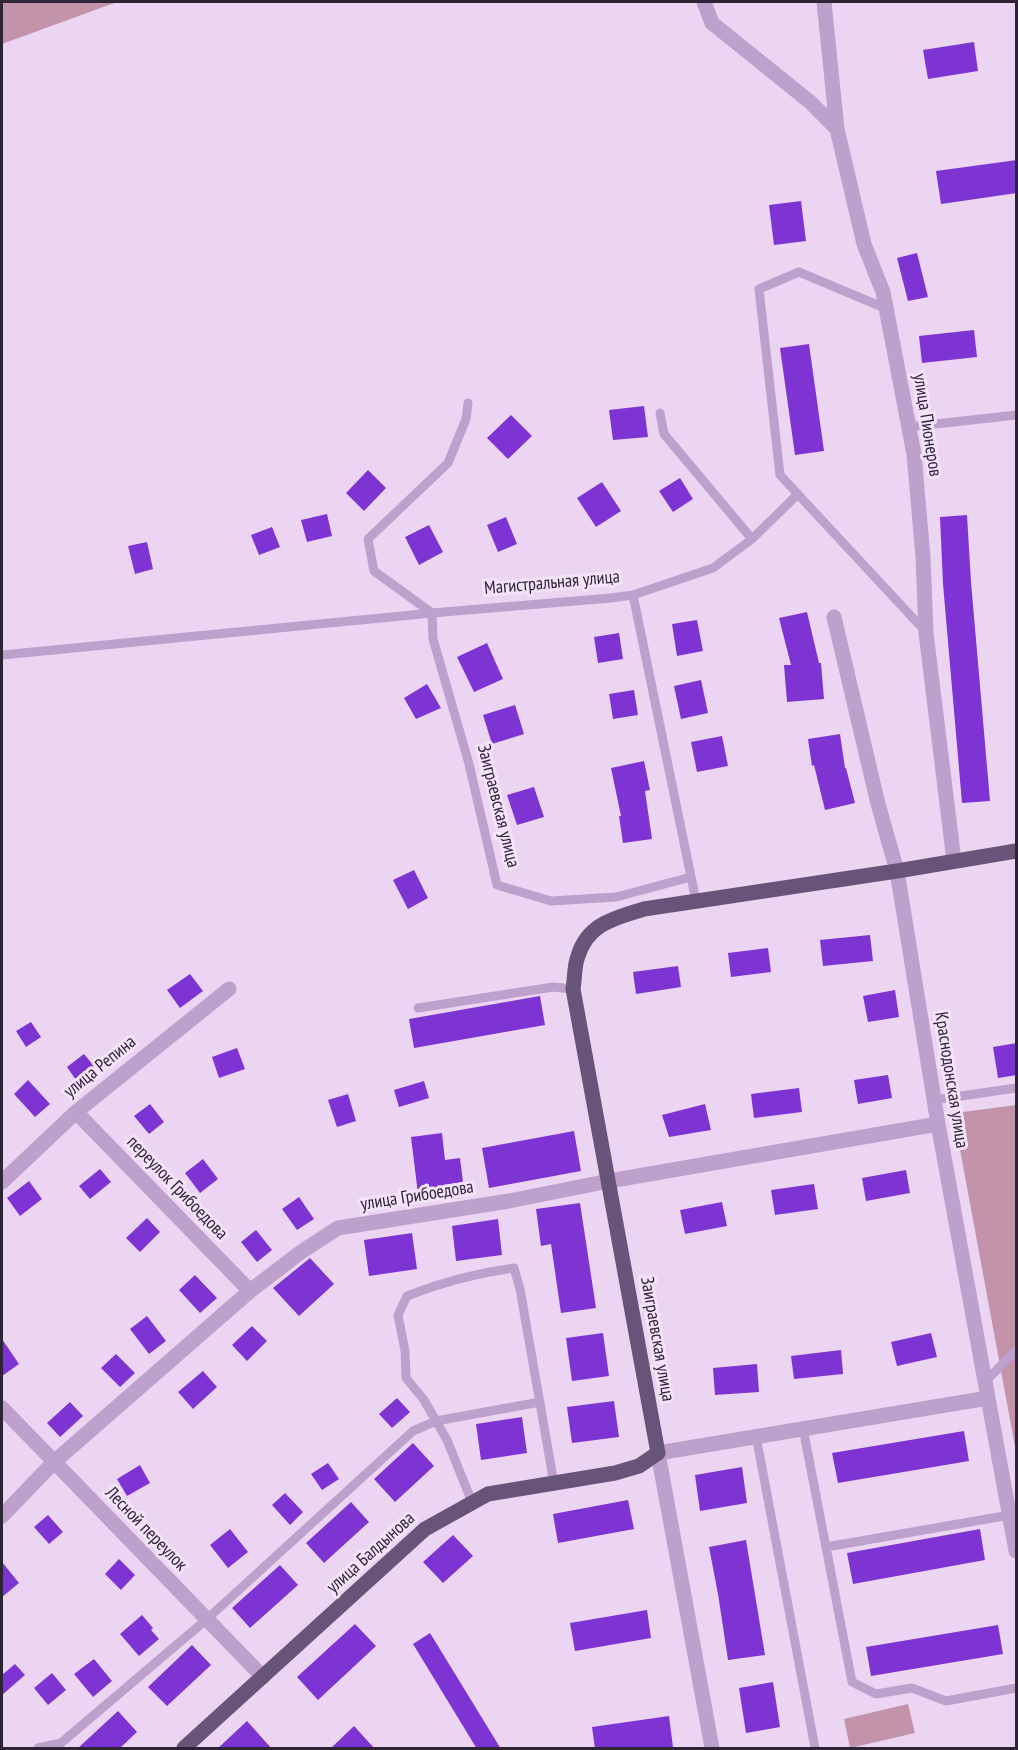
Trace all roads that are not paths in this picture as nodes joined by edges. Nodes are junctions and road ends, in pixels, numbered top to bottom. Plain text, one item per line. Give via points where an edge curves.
1 (704, 2) edge
2 (824, 2) edge
3 (837, 129) junction
4 (887, 309) junction
5 (468, 403) dead end
6 (660, 413) dead end
7 (1017, 415) edge
8 (909, 428) junction
9 (798, 494) junction
10 (752, 539) junction
11 (633, 595) junction
12 (432, 613) junction
13 (834, 617) dead end
14 (926, 633) junction
15 (2, 654) edge
16 (1017, 851) edge
17 (954, 861) junction
18 (897, 872) junction
19 (691, 877) junction
20 (696, 901) junction
21 (229, 989) dead end
22 (573, 989) junction
23 (418, 1008) dead end
24 (1017, 1088) edge
25 (934, 1100) junction
26 (76, 1112) junction
27 (938, 1124) junction
28 (609, 1181) junction
29 (2, 1182) edge
30 (250, 1291) junction
31 (1017, 1350) edge
32 (985, 1382) junction
33 (988, 1398) junction
34 (540, 1402) junction
35 (2, 1408) edge
36 (436, 1421) junction
37 (803, 1428) junction
38 (756, 1436) junction
39 (658, 1453) junction
40 (54, 1462) junction
41 (553, 1483) junction
42 (472, 1502) junction
43 (1010, 1515) junction
44 (2, 1516) edge
45 (826, 1547) junction
46 (1017, 1551) edge
47 (207, 1619) junction
48 (263, 1677) junction
49 (1017, 1688) edge
50 (38, 1749) edge
51 (184, 1749) edge
52 (712, 1749) edge
53 (815, 1749) edge

1 - 3 street via 712,23 810,102
2 - 3 street, улица Пионеров
3 - 4 street, улица Пионеров via 864,244
4 - 8 street, улица Пионеров
4 - 9 lane via 799,272 759,289 780,475
5 - 12 lane via 466,419 448,463 368,539 374,571
6 - 10 lane via 664,435
7 - 8 lane
8 - 14 street, улица Пионеров via 923,556
9 - 10 lane, Магистральная улица
9 - 14 lane
10 - 11 lane, Магистральная улица via 713,568
11 - 12 lane, Магистральная улица
11 - 19 lane
12 - 15 lane, Магистральная улица
12 - 19 lane, Заиграевская улица via 433,639 469,764 497,885 551,900 616,897
13 - 18 street, Краснодонская улица
14 - 17 street, улица Пионеров
16 - 17 main road
17 - 18 main road
18 - 20 main road
18 - 25 street, Краснодонская улица
19 - 20 lane
20 - 22 main road, Заиграевская улица via 644,909 606,921 586,937 577,957
21 - 26 street, улица Репина
22 - 23 lane via 553,987
22 - 28 main road, Заиграевская улица
24 - 25 lane
25 - 27 street, Краснодонская улица
26 - 29 street, улица Репина
26 - 30 street, переулок Грибоедова
27 - 28 street, улица Грибоедова
27 - 32 street, Краснодонская улица
28 - 30 street, улица Грибоедова via 509,1202 338,1228
28 - 39 main road, Заиграевская улица
30 - 40 street, улица Грибоедова
31 - 32 lane
32 - 33 street, Краснодонская улица
33 - 37 street
33 - 43 street, Краснодонская улица
34 - 36 lane
34 - 36 lane via 514,1268 493,1271 437,1284 407,1296 398,1315 406,1378
34 - 41 lane
35 - 40 street, Лесной переулок
36 - 42 lane
36 - 47 lane via 413,1431
37 - 38 street
37 - 45 lane
38 - 39 street
38 - 53 lane
39 - 41 main road, улица Балдынова via 639,1466 615,1473
39 - 52 street, Заиграевская улица
40 - 44 street, улица Грибоедова
40 - 47 street, Лесной переулок
41 - 42 main road, улица Балдынова via 488,1494
42 - 48 main road, улица Балдынова via 424,1529
43 - 45 lane
43 - 46 street, Краснодонская улица
45 - 49 lane via 852,1682 876,1694 912,1688 946,1701
47 - 48 street, Лесной переулок
47 - 50 lane via 61,1743
48 - 51 main road, улица Балдынова

